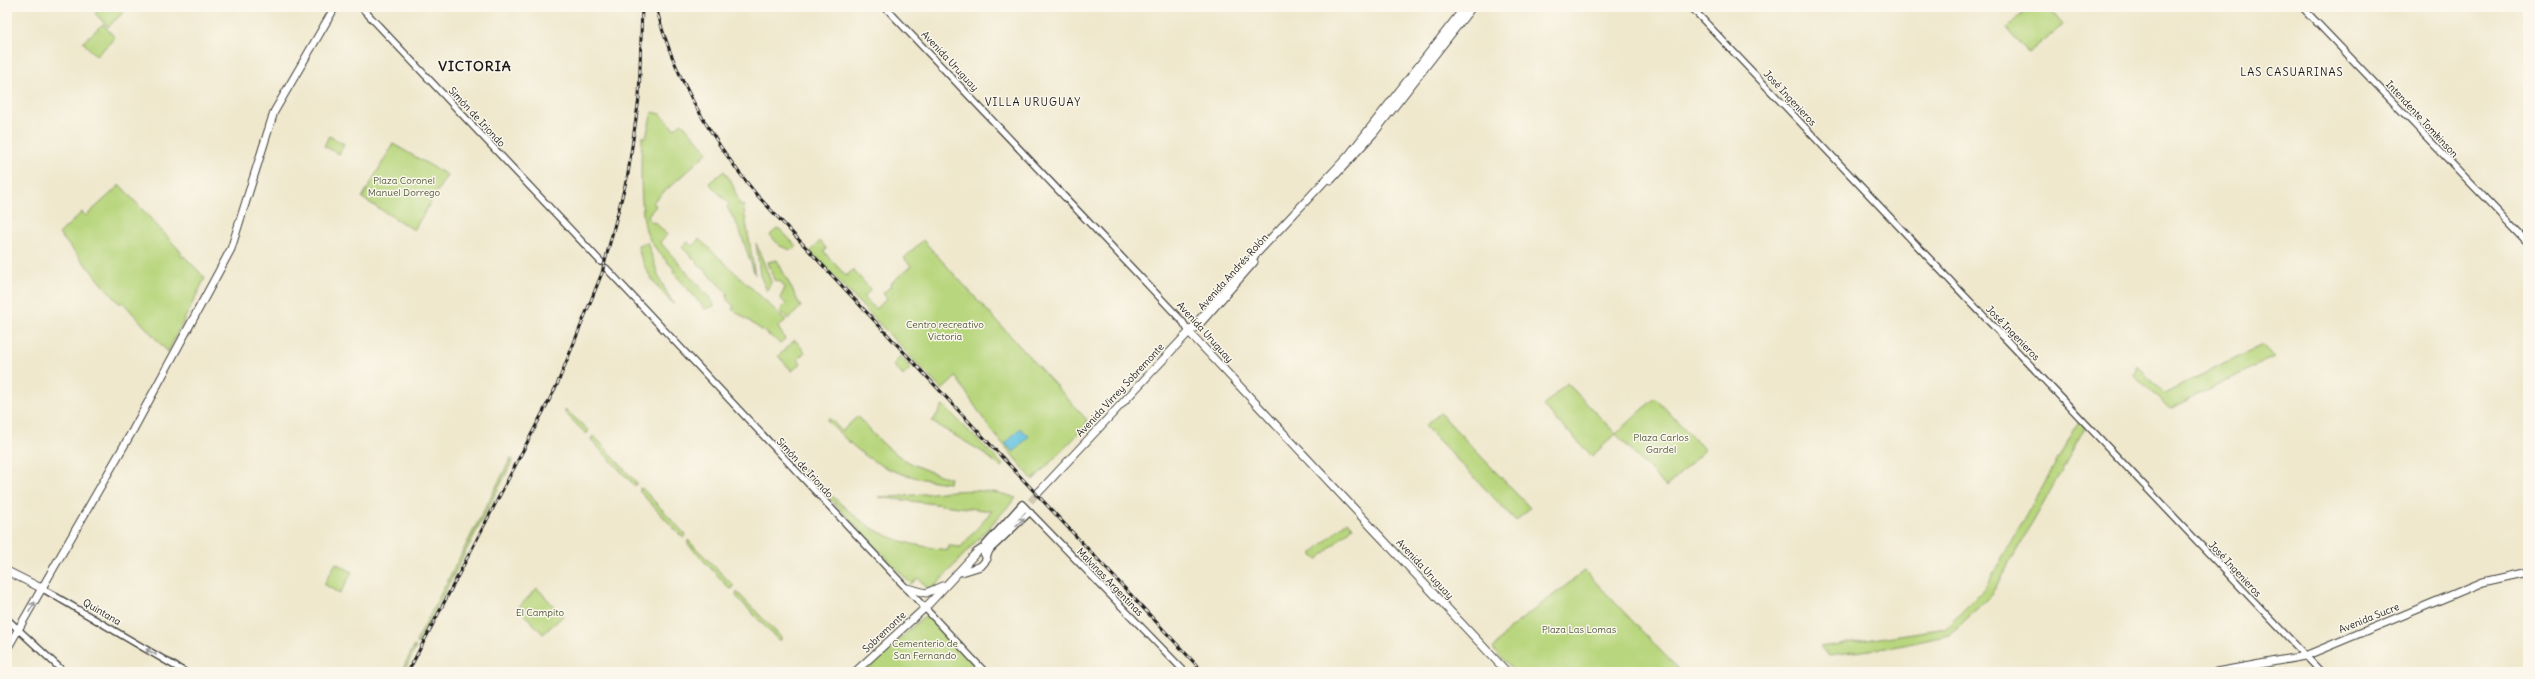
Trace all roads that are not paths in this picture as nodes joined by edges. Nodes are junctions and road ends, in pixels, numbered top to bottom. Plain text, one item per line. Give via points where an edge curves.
1 (335, 7) edge
2 (361, 7) edge
3 (885, 7) edge
4 (1465, 7) edge
5 (1472, 7) edge
6 (1691, 7) edge
7 (2302, 7) edge
8 (2528, 243) edge
9 (601, 262) dead end
10 (606, 268) dead end
11 (1189, 332) junction
12 (1038, 493) tunnel mouth
13 (1022, 506) junction
14 (1030, 512) junction
15 (987, 550) junction
16 (975, 554) junction
17 (978, 566) junction
18 (7, 571) edge
19 (2528, 572) edge
20 (957, 576) junction
21 (907, 588) junction
22 (43, 589) junction
23 (926, 607) junction
24 (7, 619) edge
25 (19, 628) junction
26 (7, 649) edge
27 (2305, 656) junction
28 (64, 672) edge
29 (185, 672) edge
30 (855, 672) edge
31 (985, 672) edge
32 (1185, 672) edge
33 (1507, 672) edge
34 (2216, 672) edge
35 (2320, 672) edge

1 - 22 main road via 278,103 231,249 130,436
2 - 9 street, Simón de Iriondo
3 - 11 street, Avenida Uruguay via 1183,322
4 - 11 main road, Avenida Andrés Rolón via 1364,137 1244,267
5 - 11 main road, Avenida Andrés Rolón via 1358,152 1313,197 1197,327
6 - 27 street, José Ingenieros
7 - 8 street, Intendente Tomkinson
10 - 21 street, Simón de Iriondo
11 - 12 main road, Avenida Virrey Sobremonte
11 - 33 main road, Avenida Uruguay
13 - 14 street, Malvinas Argentinas
13 - 15 street
13 - 15 main road
15 -> 14 street
14 - 32 street, Malvinas Argentinas
15 - 16 main road
15 - 17 main road via 986,562
16 - 17 main road
16 - 20 main road
17 - 20 main road
18 - 22 main road, Quintana
19 - 27 main road, Avenida Sucre via 2484,582
20 - 21 main road via 933,592 926,593
20 - 23 main road
21 - 23 street, Simón de Iriondo
25 -> 22 main road
29 -> 22 street, Quintana
23 - 30 main road, Sobremonte
23 - 31 street, Simón de Iriondo
24 - 25 street
25 - 26 main road
25 - 28 street
27 - 34 main road, Avenida Sucre
27 - 35 street, José Ingenieros

